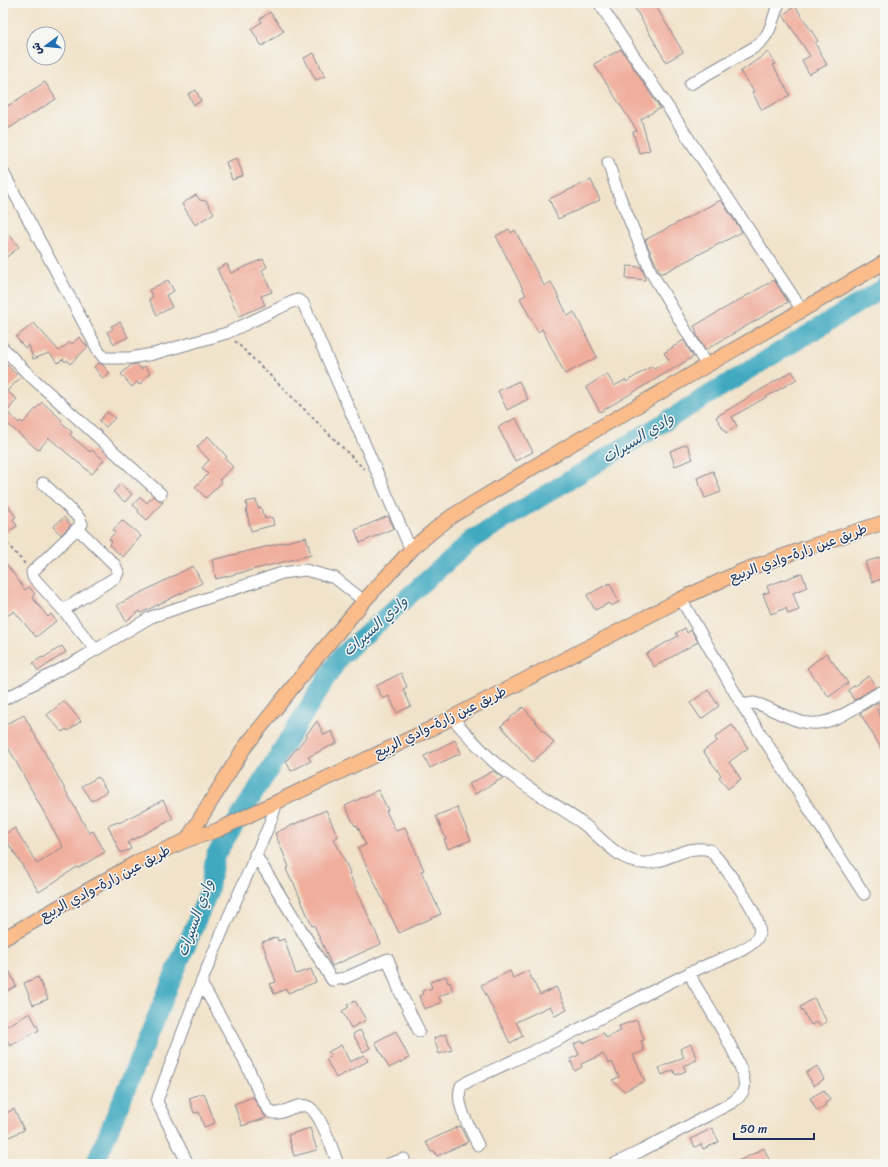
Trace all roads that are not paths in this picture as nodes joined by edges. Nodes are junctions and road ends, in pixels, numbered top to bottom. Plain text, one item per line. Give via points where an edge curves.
1 (599, 3) edge
2 (779, 3) edge
3 (690, 84) dead end
4 (608, 162) dead end
5 (3, 172) edge
6 (885, 262) edge
7 (802, 310) junction
8 (3, 348) edge
9 (707, 366) junction
10 (43, 483) dead end
11 (161, 494) dead end
12 (885, 522) edge
13 (78, 529) junction
14 (411, 550) junction
15 (681, 599) junction
16 (364, 601) junction
17 (63, 610) junction
18 (95, 649) junction
19 (885, 695) edge
20 (3, 700) edge
21 (742, 705) junction
22 (452, 718) junction
23 (277, 802) junction
24 (187, 840) junction
25 (255, 854) junction
26 (864, 894) dead end
27 (3, 939) edge
28 (690, 972) junction
29 (201, 983) junction
30 (419, 1031) dead end
31 (478, 1145) dead end
32 (404, 1159) dead end
33 (188, 1164) edge
34 (338, 1164) edge
35 (389, 1164) edge
36 (614, 1164) edge

1 - 7 street
2 - 3 street via 768,32 760,42
4 - 9 street via 651,272
5 - 14 street via 104,358 130,358 153,354 227,333 292,302 303,302
6 - 7 main road
7 - 9 main road
8 - 11 street via 27,373
9 - 14 main road via 452,516
10 - 13 street via 79,518 82,524
12 - 15 main road, طريق عين زارة-وادي الربيع via 742,571
13 - 17 street via 32,572 33,578
13 - 17 street via 115,565 118,572 116,577
14 - 16 main road
15 - 21 street
15 - 22 main road, طريق عين زارة-وادي الربيع
16 - 18 street via 335,578 305,570 282,573 151,617
16 - 24 main road via 244,748
17 - 18 street
18 - 20 street via 74,663
19 - 21 street via 881,692 824,723 795,720 754,703
21 - 26 street
22 - 23 main road, طريق عين زارة-وادي الربيع
22 - 28 street via 495,762 584,824 622,856 643,863 694,850 710,850 740,889 758,920 759,935 750,946
23 - 24 main road, طريق عين زارة-وادي الربيع via 218,830
23 - 25 street
24 - 27 main road, طريق عين زارة-وادي الربيع via 132,865
25 - 29 street
25 - 30 street via 332,980 345,978 388,959 400,992
28 - 31 street via 558,1040 461,1086 458,1096 460,1103
28 - 36 street via 742,1071 744,1088 733,1102
29 - 33 street via 157,1102
29 - 34 street via 270,1112 276,1114 302,1105 310,1107 323,1128
32 - 35 street

